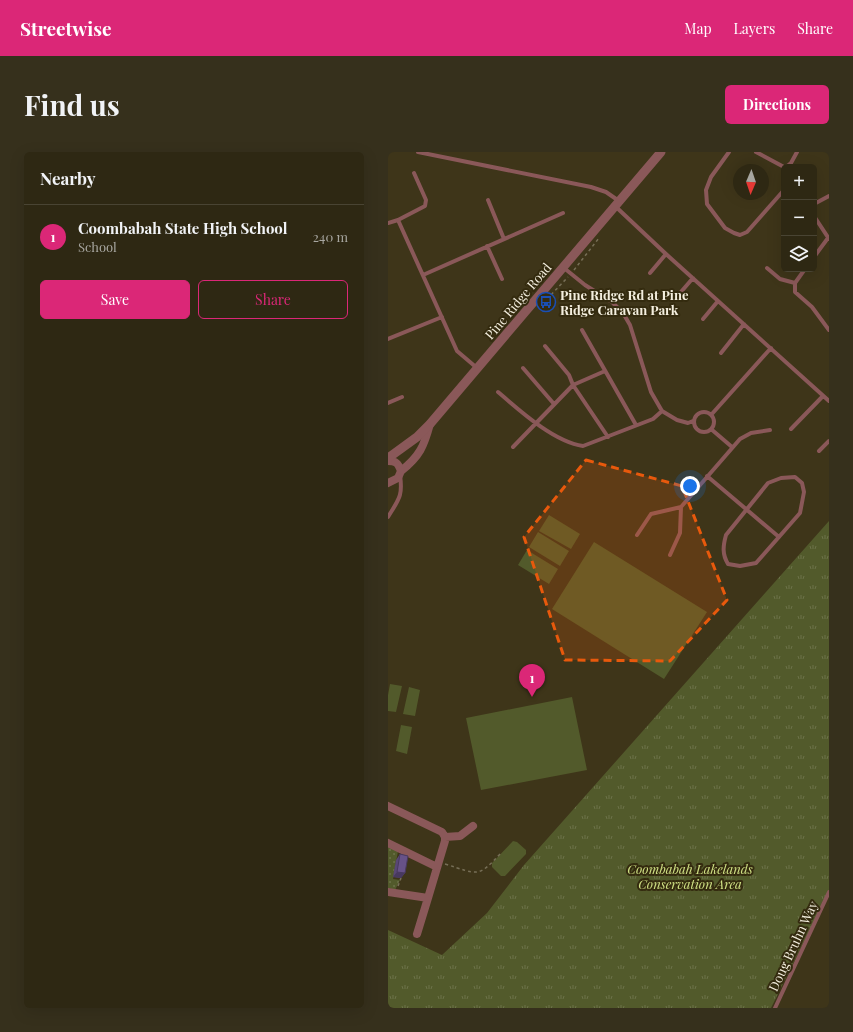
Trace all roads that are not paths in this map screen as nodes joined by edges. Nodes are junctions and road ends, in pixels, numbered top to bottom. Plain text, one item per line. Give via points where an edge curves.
1 (418, 152) edge
2 (660, 152) edge
3 (729, 152) edge
4 (756, 152) edge
5 (797, 152) edge
6 (790, 164) edge
7 (781, 165) edge
8 (414, 173) dead end
9 (781, 193) edge
10 (829, 196) edge
11 (488, 200) dead end
12 (817, 202) edge
13 (617, 204) junction
14 (563, 213) dead end
15 (398, 220) junction
16 (817, 221) edge
17 (388, 224) edge
18 (504, 239) junction
19 (828, 239) edge
20 (487, 246) junction
21 (817, 253) edge
22 (666, 254) junction
23 (563, 268) junction
24 (767, 268) dead end
25 (803, 272) edge
26 (650, 273) dead end
27 (423, 275) junction
28 (693, 278) junction
29 (502, 279) dead end
30 (795, 283) junction
31 (674, 300) dead end
32 (718, 301) junction
33 (442, 317) junction
34 (703, 319) dead end
35 (744, 324) junction
36 (582, 330) dead end
37 (829, 330) edge
38 (388, 339) edge
39 (545, 346) dead end
40 (770, 348) junction
41 (721, 353) dead end
42 (477, 368) junction
43 (523, 368) dead end
44 (605, 371) junction
45 (573, 385) junction
46 (498, 392) dead end
47 (823, 396) junction
48 (402, 397) dead end
49 (829, 401) edge
50 (388, 403) edge
51 (554, 404) junction
52 (662, 411) junction
53 (712, 415) junction
54 (694, 421) junction
55 (535, 423) junction
56 (430, 424) junction
57 (636, 426) junction
58 (711, 429) junction
59 (792, 429) dead end
60 (770, 430) dead end
61 (608, 437) junction
62 (829, 441) edge
63 (513, 447) dead end
64 (732, 447) junction
65 (819, 451) dead end
66 (388, 460) edge
67 (400, 473) junction
68 (707, 476) junction
69 (388, 483) edge
70 (681, 507) junction
71 (746, 510) junction
72 (388, 517) edge
73 (636, 535) dead end
74 (779, 537) junction
75 (670, 555) dead end
76 (388, 806) edge
77 (473, 826) dead end
78 (445, 837) junction
79 (388, 844) edge
80 (438, 864) junction
81 (388, 892) edge
82 (829, 892) edge
83 (428, 898) junction
84 (416, 934) dead end
85 (775, 1008) edge

1 - 13 lane via 591,187 606,192
2 - 13 street, Pine Ridge Road
3 - 9 lane via 711,177 706,190 707,204 725,228 734,234 747,232
4 - 7 lane
5 - 6 lane
8 - 15 lane via 426,200 426,206
10 - 12 lane
11 - 18 lane
13 - 22 lane
13 - 23 street, Pine Ridge Road
14 - 18 lane
15 - 17 lane
15 - 27 lane
16 - 19 lane
18 - 20 lane
19 - 21 lane
20 - 27 lane
20 - 29 lane
22 - 26 lane
22 - 28 lane
23 - 42 street, Pine Ridge Road
23 - 52 lane via 623,312 630,325 651,392
24 - 30 lane via 780,279
25 - 30 lane
27 - 33 lane
28 - 31 lane
28 - 32 lane
30 - 37 lane via 795,292 812,307
32 - 34 lane
32 - 35 lane
33 - 38 lane
33 - 42 lane via 457,351
35 - 40 lane
35 - 41 lane
36 - 44 lane
39 - 45 lane via 569,375
40 - 47 lane
40 - 53 lane
42 - 56 street, Pine Ridge Road
43 - 51 lane
44 - 45 lane
44 - 57 lane
45 - 51 lane
45 - 61 lane
46 - 55 lane
47 - 49 lane
47 - 59 lane
48 - 50 lane
51 - 55 lane
52 - 54 lane via 677,420 688,423
52 - 57 lane via 653,419
53 - 54 lane via 706,412 699,413
53 - 58 lane via 714,422
54 - 58 lane via 698,431 706,432
55 - 61 lane via 573,445 583,446
55 - 63 lane
56 - 66 street, Pine Ridge Road
56 - 67 street via 422,449
57 - 61 lane
58 - 64 lane
60 - 64 lane via 750,433
62 - 65 lane
64 - 68 lane
66 - 67 street via 398,464
67 - 69 street via 394,481
67 - 72 lane via 400,496
68 - 70 lane
68 - 71 lane
70 - 73 lane via 651,514
70 - 75 lane via 680,533
71 - 74 lane
71 - 74 lane via 726,535 723,544 724,558 728,564 740,566 756,563
71 - 74 lane via 768,483 781,478 795,477 802,483 804,492 800,513
76 - 78 street via 442,832
77 - 78 street via 460,836
78 - 80 street
79 - 80 street
80 - 83 street
81 - 83 street
82 - 85 lane, Doug Bruhn Way
83 - 84 street

